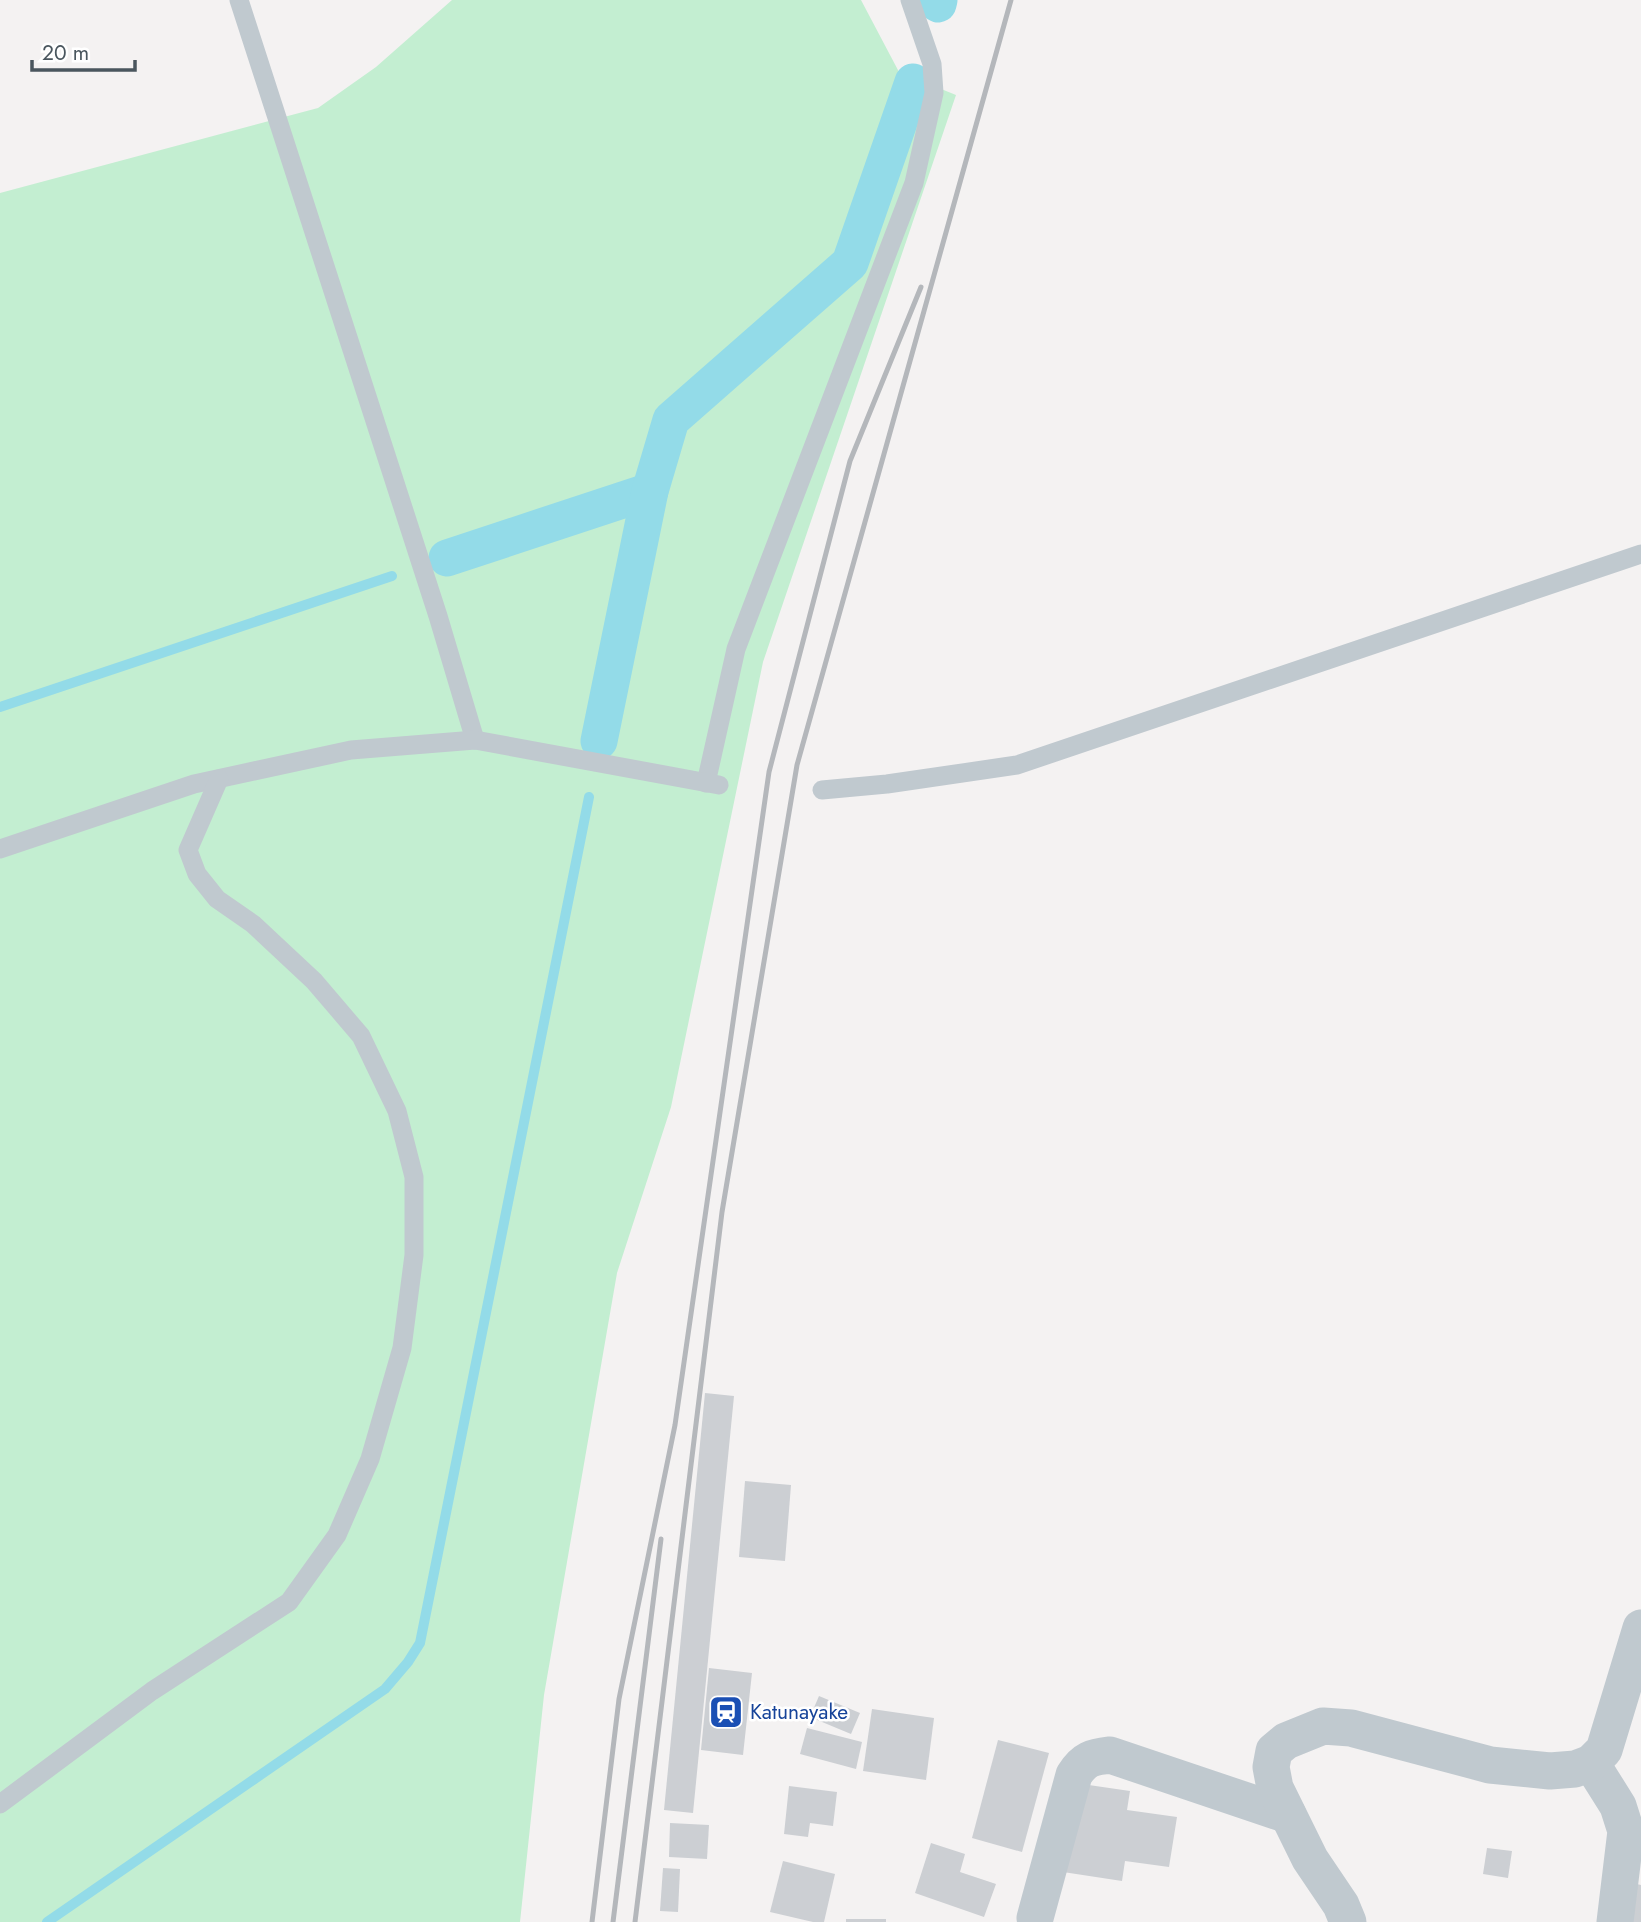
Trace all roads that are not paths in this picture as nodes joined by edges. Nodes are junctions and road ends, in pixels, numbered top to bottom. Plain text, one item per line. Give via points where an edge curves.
1 (239, 0) edge
2 (910, 0) edge
3 (1641, 554) edge
4 (475, 740) junction
5 (219, 779) junction
6 (822, 790) dead end
7 (0, 849) edge
8 (1641, 1628) edge
9 (1591, 1763) junction
10 (0, 1804) edge
11 (1288, 1815) junction
12 (1035, 1918) dead end
13 (1349, 1922) edge
14 (1615, 1922) edge

1 - 4 lane
2 - 4 lane via 932,64 934,93 914,183 736,649 713,784
3 - 6 lane via 1017,765
4 - 5 lane via 351,750
5 - 7 lane
5 - 10 lane via 188,849 197,874 217,900 253,924 314,981 360,1037 397,1111 414,1177 414,1255 402,1348 370,1459 337,1535 289,1602 152,1691
8 - 9 street via 1609,1737
9 - 11 street via 1550,1771 1490,1765 1352,1728 1323,1726 1286,1741 1275,1751 1271,1767 1275,1788
9 - 14 street via 1618,1806 1626,1831
11 - 12 street via 1110,1755 1090,1758 1074,1775
11 - 13 street

